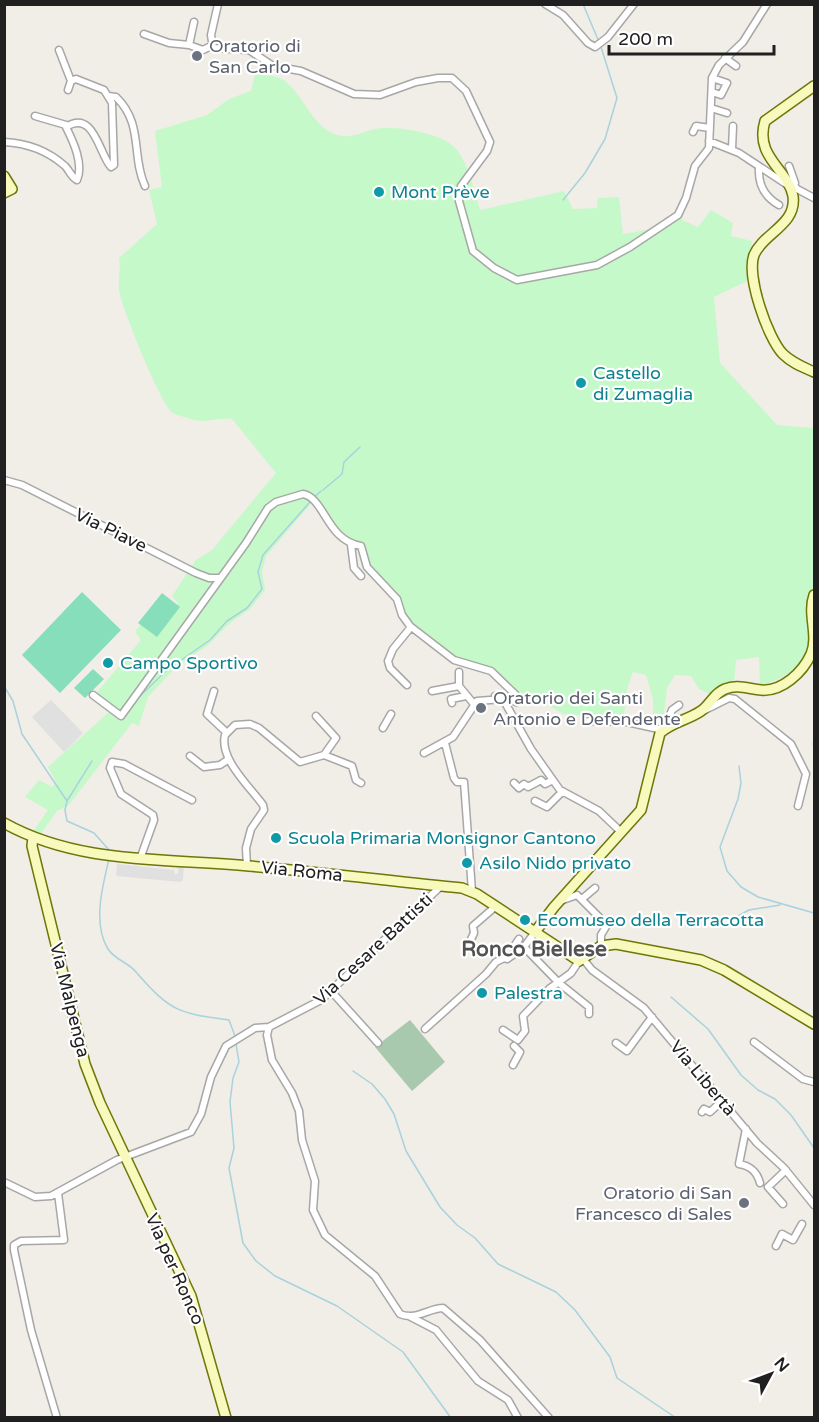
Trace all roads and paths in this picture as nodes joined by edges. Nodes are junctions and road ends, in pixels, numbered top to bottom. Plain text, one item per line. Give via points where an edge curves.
1 (218, 4) edge
2 (545, 4) edge
3 (634, 4) edge
4 (767, 4) edge
5 (194, 22) dead end
6 (144, 34) dead end
7 (189, 45) junction
8 (211, 46) junction
9 (59, 50) dead end
10 (725, 58) junction
11 (736, 66) dead end
12 (712, 78) junction
13 (71, 81) junction
14 (814, 86) edge
15 (68, 90) dead end
16 (712, 92) junction
17 (108, 96) junction
18 (711, 108) junction
19 (727, 113) dead end
20 (35, 116) dead end
21 (66, 125) junction
22 (733, 126) dead end
23 (710, 128) junction
24 (693, 132) dead end
25 (710, 141) junction
26 (4, 142) edge
27 (732, 149) junction
28 (774, 163) junction
29 (789, 166) dead end
30 (759, 168) junction
31 (4, 176) edge
32 (787, 185) junction
33 (145, 186) dead end
34 (797, 189) junction
35 (4, 193) edge
36 (814, 198) edge
37 (779, 205) dead end
38 (814, 372) edge
39 (4, 480) edge
40 (348, 544) junction
41 (361, 576) dead end
42 (219, 579) junction
43 (814, 595) edge
44 (411, 627) junction
45 (459, 672) dead end
46 (407, 685) dead end
47 (459, 686) junction
48 (214, 691) dead end
49 (432, 691) dead end
50 (93, 695) dead end
51 (466, 696) junction
52 (495, 699) junction
53 (452, 703) dead end
54 (473, 703) junction
55 (679, 705) dead end
56 (701, 711) junction
57 (391, 714) dead end
58 (316, 716) dead end
59 (589, 721) dead end
60 (384, 728) dead end
61 (664, 729) junction
62 (227, 733) junction
63 (445, 743) junction
64 (424, 753) dead end
65 (324, 755) junction
66 (190, 756) dead end
67 (229, 759) junction
68 (553, 780) junction
69 (361, 783) dead end
70 (514, 783) dead end
71 (562, 792) junction
72 (192, 801) dead end
73 (534, 801) dead end
74 (798, 806) dead end
75 (4, 823) edge
76 (621, 831) junction
77 (33, 837) junction
78 (140, 859) junction
79 (247, 866) junction
80 (441, 886) junction
81 (595, 888) dead end
82 (472, 891) junction
83 (582, 899) junction
84 (559, 901) junction
85 (496, 906) junction
86 (535, 932) junction
87 (519, 939) dead end
88 (601, 946) junction
89 (466, 948) dead end
90 (521, 950) junction
91 (582, 960) junction
92 (559, 983) junction
93 (331, 991) junction
94 (589, 1014) dead end
95 (652, 1017) junction
96 (814, 1024) edge
97 (269, 1027) junction
98 (425, 1029) dead end
99 (503, 1030) dead end
100 (516, 1042) junction
101 (754, 1042) dead end
102 (378, 1043) dead end
103 (616, 1043) dead end
104 (513, 1065) dead end
105 (814, 1082) edge
106 (722, 1101) junction
107 (702, 1112) dead end
108 (746, 1129) junction
109 (126, 1157) junction
110 (786, 1170) junction
111 (4, 1182) edge
112 (760, 1184) dead end
113 (58, 1193) junction
114 (783, 1204) dead end
115 (814, 1204) edge
116 (802, 1224) dead end
117 (776, 1246) dead end
118 (409, 1316) junction
119 (57, 1418) edge
120 (226, 1418) edge
121 (518, 1418) edge
122 (549, 1418) edge

1 - 8 street
2 - 3 street via 563,15 588,43 599,45
4 - 10 street via 743,42
5 - 7 street
6 - 7 street
7 - 8 street via 203,50
8 - 25 street via 249,50 273,66 301,71 354,94 380,95 417,82 452,78 466,92 490,142 488,151 461,186 459,201 470,248 494,268 517,280 597,265 671,220 686,198 695,166
9 - 13 street
10 - 11 street
10 - 12 street
12 - 16 street
12 - 16 street via 727,83 721,95
13 - 15 street
13 - 17 street via 104,90
14 - 28 street via 765,121 764,145
16 - 18 street
17 - 21 street via 114,118 114,165 106,162 103,149 88,127
17 - 33 street via 116,97 128,112 138,142 139,170
18 - 19 street
18 - 23 street
20 - 21 street
21 - 26 street via 76,151 77,180 44,150
22 - 27 street
23 - 24 street via 696,126
23 - 25 street
25 - 27 street
27 - 30 street
28 - 32 street
28 - 34 street
29 - 34 street
30 - 32 street
30 - 37 street via 767,198
31 - 35 street via 12,189
32 - 38 street via 793,197 787,221 758,248 752,264 753,282 781,352
34 - 36 street
39 - 42 street, Via Piave via 22,485 196,573
40 - 41 street via 354,568
40 - 42 street via 308,495 289,496 272,505
40 - 44 street via 361,546 367,567 397,600
42 - 50 street via 121,716
43 - 56 street via 813,651 795,676 762,690 724,689
44 - 46 street via 388,661
44 - 52 street via 454,660 491,671 519,698 516,702 505,696
45 - 47 street
47 - 49 street
47 - 51 street
48 - 62 street via 207,714
51 - 53 street via 452,699
51 - 54 street
52 - 54 street
52 - 68 street via 507,703
54 - 63 street via 453,737
55 - 61 street via 672,710
56 - 61 street
56 - 74 street via 735,699 791,744 806,774
57 - 60 street
58 - 65 street via 336,738
59 - 61 street via 627,722
61 - 76 street via 656,744 641,810
62 - 65 street via 236,724 250,724 300,762
62 - 67 street via 223,742
63 - 64 street
63 - 82 street via 454,778 464,782
65 - 69 street via 352,766 356,780
66 - 67 street via 204,767
67 - 79 street via 263,805 262,815 251,828
68 - 70 street via 519,788
68 - 71 street
71 - 73 street via 547,807
71 - 76 street via 612,820
72 - 78 street via 124,764 112,762 110,768 121,794 153,815
75 - 77 street, Via Roma
76 - 84 street
77 - 78 street, Via Roma via 67,849
77 - 109 street, Via Malpenga via 85,1064
78 - 79 street, Via Roma
79 - 80 street, Via Roma
80 - 82 street, Via Roma
80 - 93 street, Via Cesare Battisti
81 - 83 street
82 - 85 street, Via Roma
83 - 84 street via 577,896
83 - 88 street via 607,925
84 - 86 street
85 - 86 street, Via Roma
85 - 89 street via 473,926 474,933
86 - 90 street
86 - 91 street, Via Roma
87 - 90 street via 515,945
88 - 91 street
88 - 96 street via 616,944 713,964
90 - 92 street via 531,954
90 - 98 street via 496,962
91 - 92 street
91 - 95 street, Via Libertà
92 - 94 street via 589,1007
92 - 100 street via 549,988 523,1016 525,1031
93 - 97 street, Via Cesare Battisti via 306,1010
93 - 102 street
95 - 103 street via 627,1051
95 - 106 street, Via Libertà
97 - 109 street, Via Cesare Battisti via 255,1028 236,1039 219,1058 191,1132
97 - 118 street via 272,1060 299,1111 302,1140 315,1181 313,1210 333,1243 382,1284 400,1314
99 - 100 street
100 - 104 street via 520,1052
101 - 105 street via 803,1079
106 - 107 street via 710,1112
106 - 108 street, Via Libertà
108 - 110 street, Via Libertà
108 - 112 street via 739,1164 757,1173
109 - 113 street, Via Cesare Battisti
109 - 120 street, Via per Ronco via 197,1312
110 - 114 street via 768,1187
110 - 115 street, Via Libertà
111 - 113 street via 35,1197
113 - 119 street via 64,1240 21,1241 14,1250 31,1330
116 - 117 street via 793,1240 782,1234
118 - 121 street via 436,1330 478,1381 508,1400
118 - 122 street via 444,1308 480,1340

